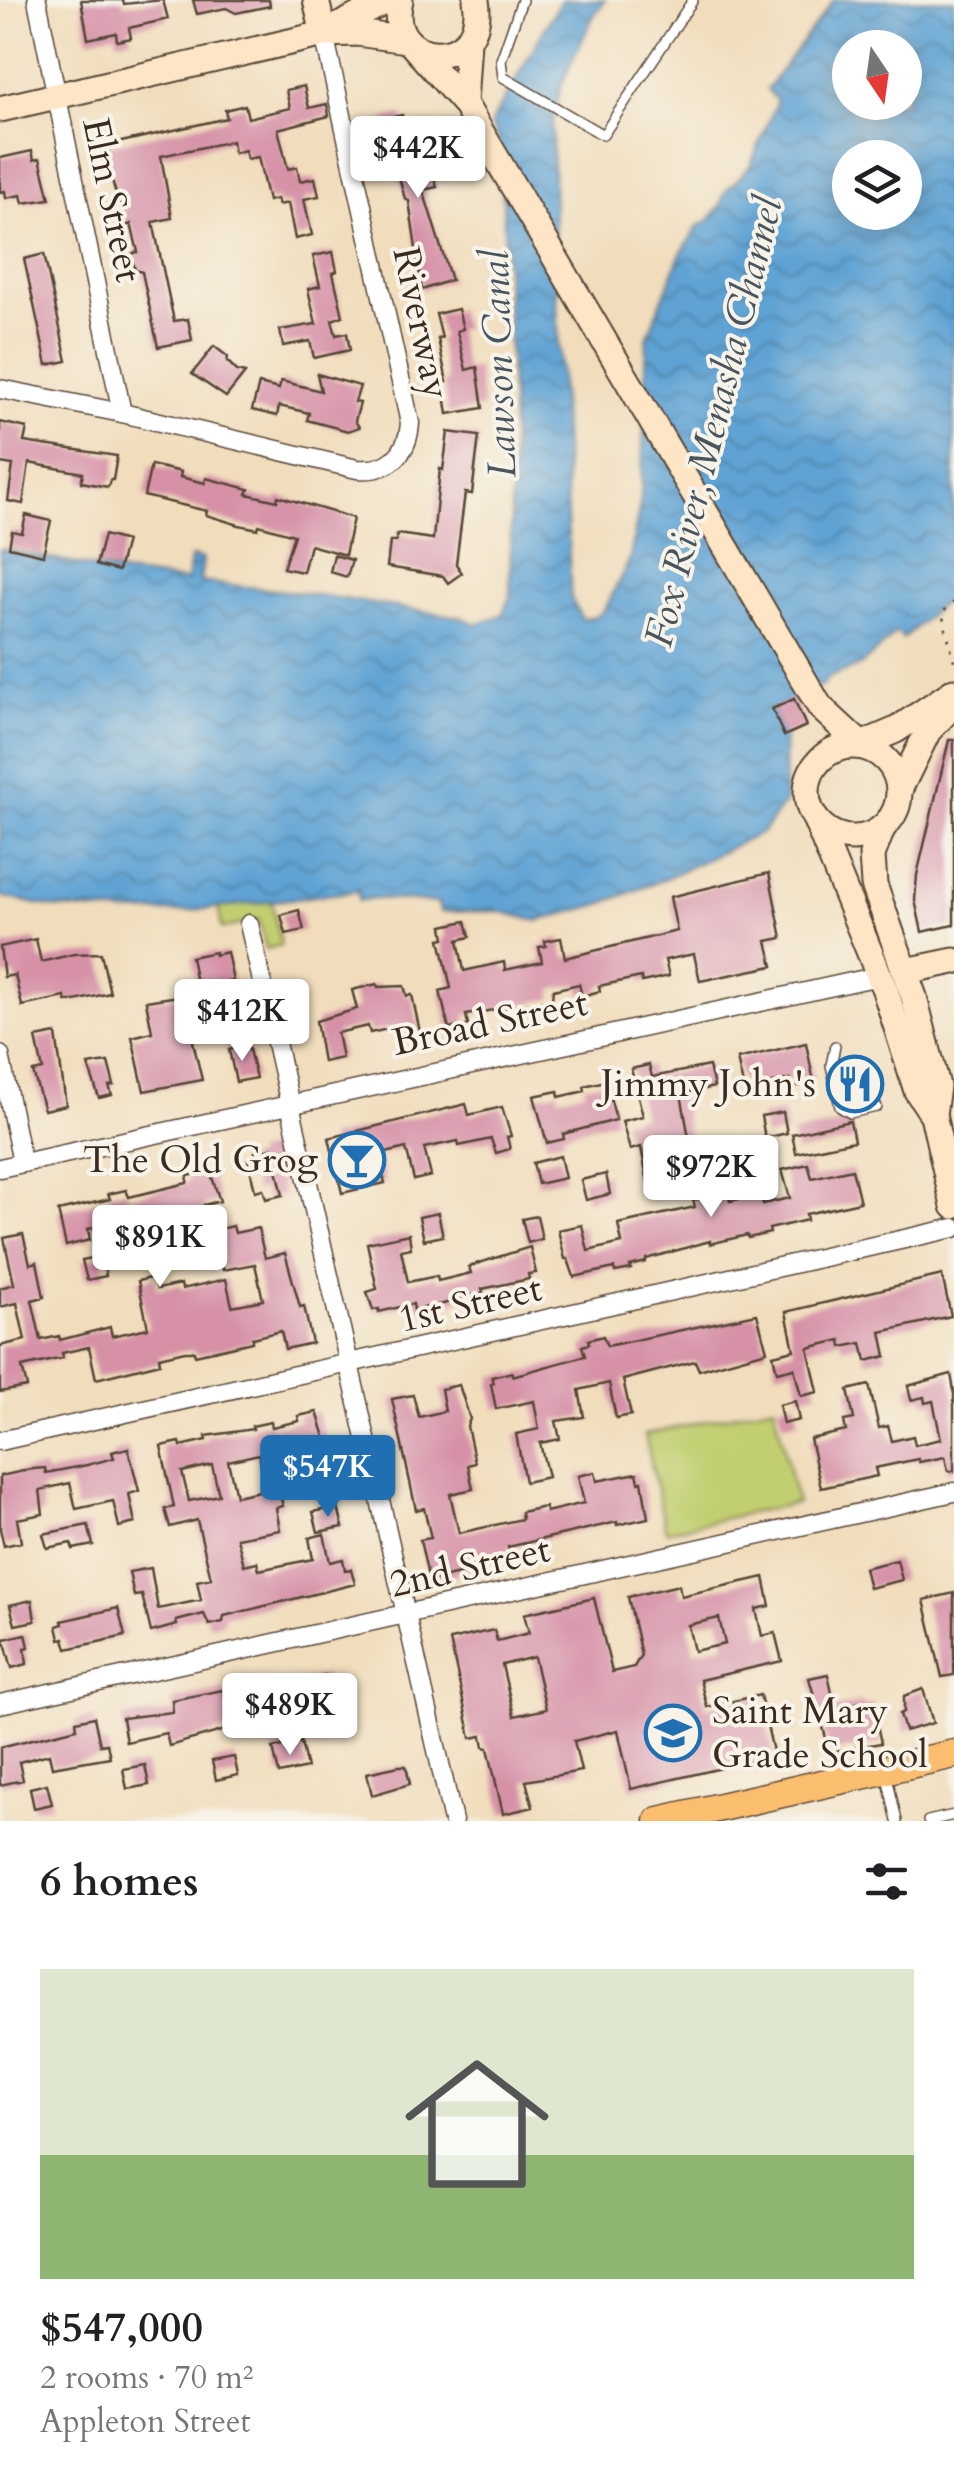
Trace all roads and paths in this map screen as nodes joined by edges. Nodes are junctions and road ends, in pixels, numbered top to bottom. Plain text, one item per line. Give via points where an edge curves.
1 (37, 0) edge
2 (316, 0) edge
3 (388, 0) edge
4 (400, 0) edge
5 (476, 0) edge
6 (522, 0) edge
7 (693, 0) edge
8 (324, 34) junction
9 (468, 41) junction
10 (410, 43) junction
11 (57, 96) junction
12 (464, 103) junction
13 (0, 109) edge
14 (0, 390) edge
15 (122, 414) junction
16 (954, 602) edge
17 (954, 661) edge
18 (954, 691) edge
19 (954, 704) edge
20 (820, 707) junction
21 (861, 745) junction
22 (818, 761) junction
23 (900, 788) junction
24 (815, 818) junction
25 (882, 828) junction
26 (249, 924) dead end
27 (954, 961) edge
28 (906, 971) junction
29 (879, 976) junction
30 (835, 1046) dead end
31 (0, 1056) edge
32 (290, 1105) junction
33 (877, 1107) dead end
34 (932, 1115) junction
35 (22, 1163) junction
36 (0, 1168) edge
37 (954, 1206) edge
38 (954, 1228) edge
39 (349, 1364) junction
40 (0, 1441) edge
41 (953, 1498) edge
42 (406, 1614) junction
43 (0, 1704) edge
44 (953, 1754) edge
45 (885, 1770) junction
46 (954, 1815) edge
47 (453, 1821) edge
48 (659, 1821) edge
49 (898, 1821) edge
50 (928, 1821) edge

1 - 11 street, Elm Street
2 - 8 main road
3 - 8 main road
4 - 10 main road via 397,16
5 - 9 main road via 478,18
6 - 7 lane via 501,60 507,80 603,135
8 - 10 main road via 357,32
8 - 11 main road
8 - 15 street, Riverway via 410,423 404,450 384,467 357,469
9 - 10 main road via 436,54
9 - 12 main road
10 - 12 main road
11 - 13 main road
11 - 15 street, Elm Street
12 - 20 main road
14 - 15 street, Riverway
16 - 17 path via 942,613
18 - 21 main road
19 - 23 main road via 928,731
20 - 21 main road
20 - 22 main road
21 - 22 main road via 832,750
21 - 23 main road via 888,760
22 - 24 main road via 806,789
23 - 25 main road via 899,804
24 - 25 main road via 839,836
24 - 29 main road
25 - 28 main road via 872,856 874,885
26 - 32 street
27 - 28 main road
28 - 34 main road via 936,1086
29 - 32 street, Broad Street
29 - 34 main road via 917,1091
30 - 33 lane via 831,1064 840,1107 850,1113
31 - 35 street
32 - 35 street, Broad Street
32 - 39 street
34 - 37 main road
35 - 36 street, Broad Street
38 - 39 street, 1st Street
39 - 40 street, 1st Street
39 - 42 street
41 - 42 street, 2nd Street
42 - 43 street, 2nd Street
42 - 47 street
44 - 45 main road
45 - 48 main road
45 - 49 lane
46 - 50 lane

